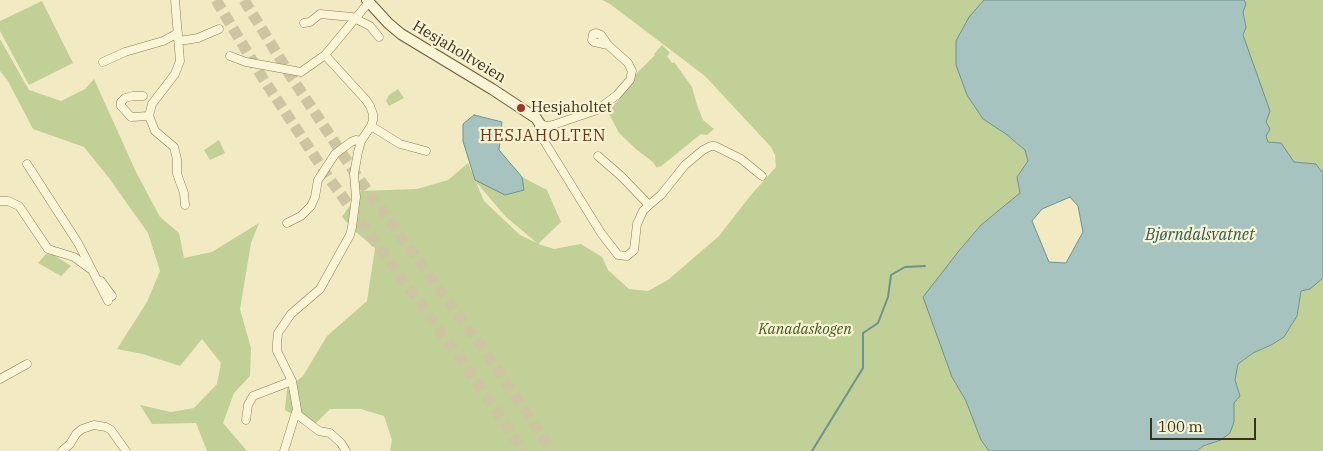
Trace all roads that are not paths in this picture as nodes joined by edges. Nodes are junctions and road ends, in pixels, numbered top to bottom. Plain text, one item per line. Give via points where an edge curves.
1 (175, 0) edge
2 (368, 1) edge
3 (354, 18) junction
4 (304, 22) dead end
5 (219, 28) dead end
6 (379, 36) dead end
7 (178, 37) junction
8 (608, 45) dead end
9 (325, 54) junction
10 (230, 56) dead end
11 (103, 62) dead end
12 (143, 96) dead end
13 (149, 116) junction
14 (540, 124) junction
15 (371, 126) junction
16 (542, 139) joint
17 (361, 141) junction
18 (426, 151) dead end
19 (598, 156) dead end
20 (27, 164) dead end
21 (762, 176) dead end
22 (0, 201) edge
23 (184, 205) dead end
24 (649, 205) junction
25 (287, 223) dead end
26 (90, 268) junction
27 (110, 298) dead end
28 (27, 364) dead end
29 (0, 379) edge
30 (292, 381) junction
31 (296, 412) junction
32 (246, 420) dead end
33 (62, 451) edge
34 (126, 451) edge
35 (284, 451) edge
36 (346, 451) edge

1 - 7 street
2 - 3 street
2 - 14 main road, Hesjaholtveien via 401,34 492,89
3 - 4 street via 320,14 310,22
3 - 6 street via 370,26
3 - 9 street
5 - 7 street via 198,38
7 - 11 street
7 - 13 street via 178,69 152,104
8 - 14 street via 631,68 630,80 597,110 553,125
9 - 10 street via 301,72
9 - 15 street via 370,106 374,120
12 - 13 street via 125,98 122,106 132,117
13 - 23 street via 155,131 174,147
14 - 16 main road
15 - 17 street
15 - 18 street via 400,144
16 - 24 street via 618,255 627,256 634,250 636,224
17 - 25 street via 351,142 334,154 318,180 311,206
17 - 30 street via 354,174 356,197 350,235 320,290 291,314 278,333 277,350
19 - 24 street
20 - 26 street
21 - 24 street via 741,159 712,146 685,165
22 - 26 street via 19,206 48,249 74,257
26 - 27 street
28 - 29 street
30 - 31 street
30 - 32 street via 253,396
31 - 35 street
31 - 36 street via 309,425 330,433
33 - 34 street via 82,429 94,425 111,430

